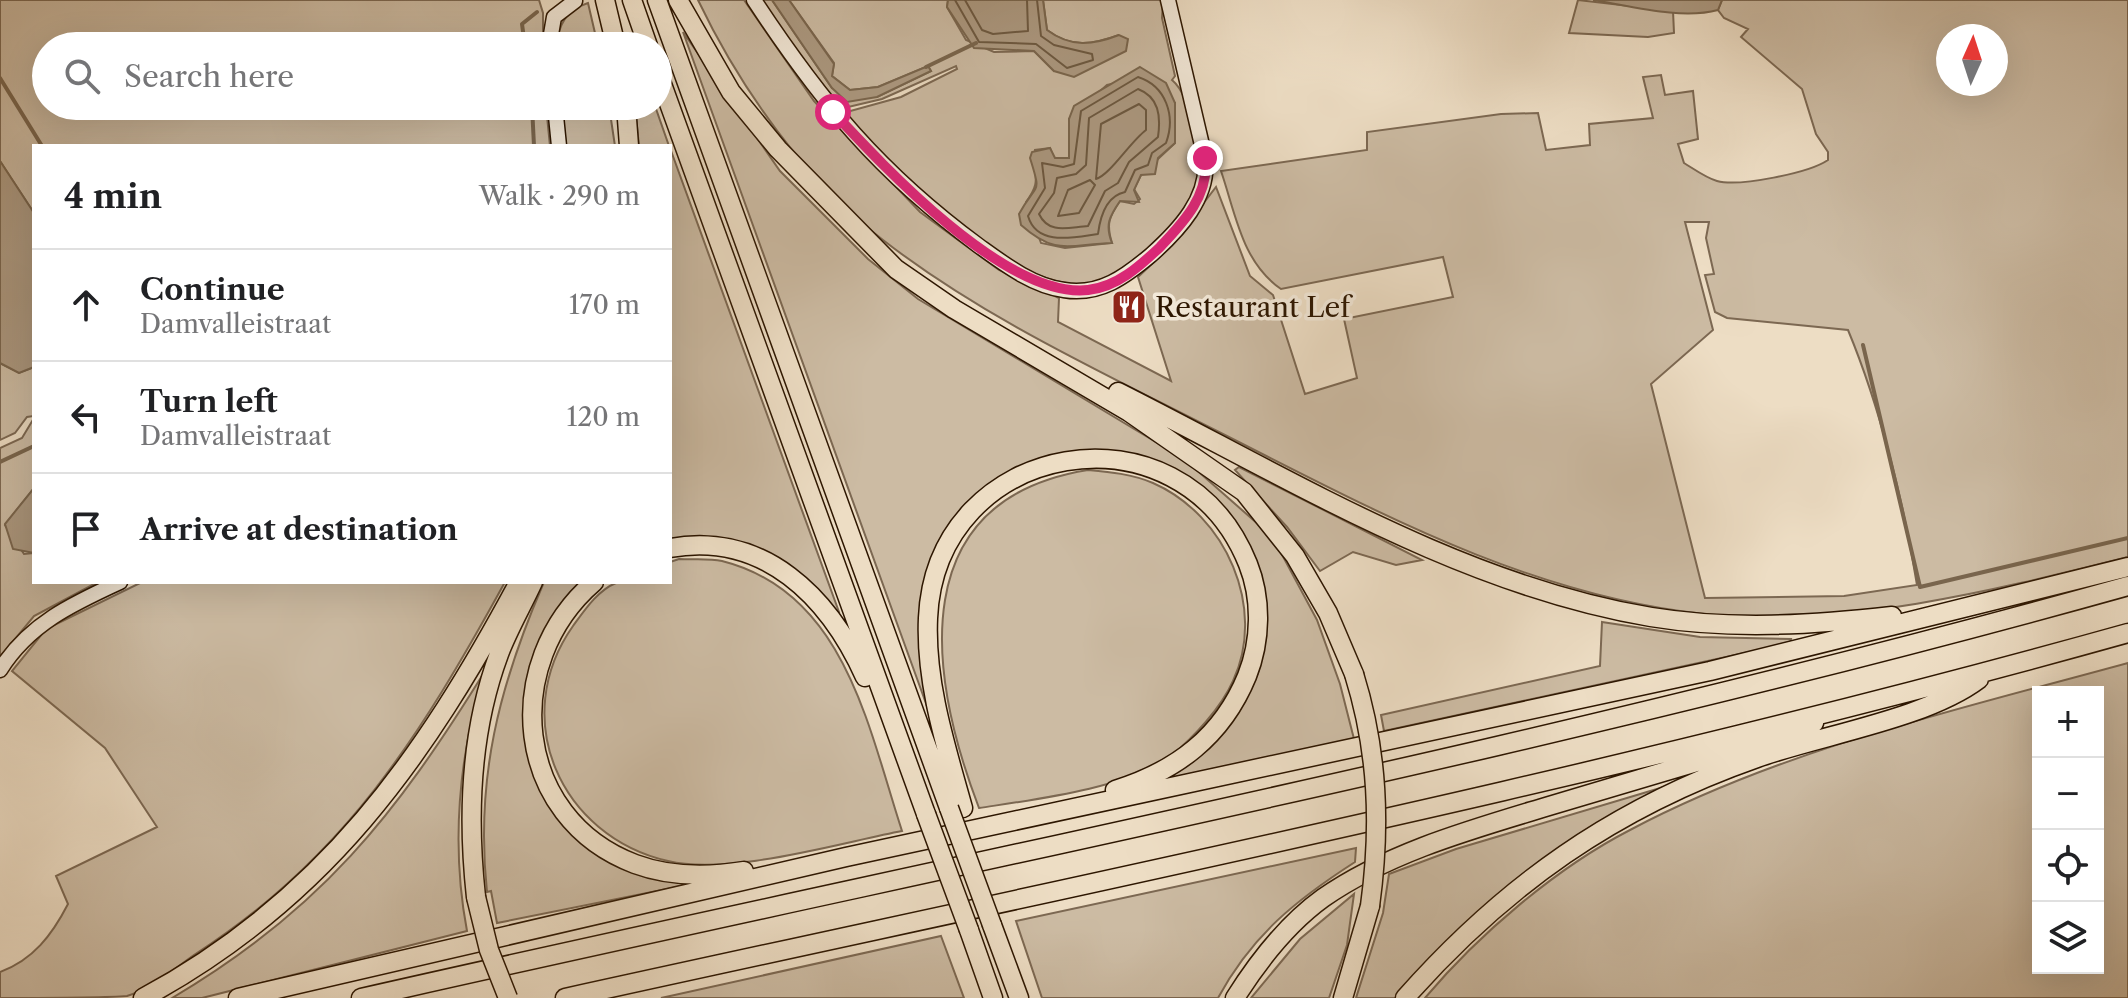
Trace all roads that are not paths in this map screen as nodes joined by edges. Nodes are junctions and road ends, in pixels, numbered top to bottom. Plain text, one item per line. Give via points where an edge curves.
1 (605, 0) edge
2 (632, 0) edge
3 (657, 0) edge
4 (678, 0) edge
5 (754, 0) edge
6 (1168, 0) edge
7 (575, 1) edge
8 (551, 32) edge
9 (613, 32) edge
10 (643, 32) edge
11 (669, 32) edge
12 (672, 41) edge
13 (672, 112) edge
14 (556, 120) edge
15 (627, 120) edge
16 (559, 144) edge
17 (629, 144) edge
18 (1029, 351) junction
19 (672, 548) edge
20 (2128, 567) edge
21 (116, 584) edge
22 (518, 584) edge
23 (532, 584) edge
24 (592, 584) edge
25 (2128, 586) edge
26 (1931, 616) junction
27 (2128, 633) edge
28 (0, 670) edge
29 (1987, 673) junction
30 (1834, 710) junction
31 (891, 715) junction
32 (956, 808) junction
33 (1048, 815) junction
34 (846, 857) junction
35 (143, 998) edge
36 (238, 998) edge
37 (361, 998) edge
38 (508, 998) edge
39 (565, 998) edge
40 (993, 998) edge
41 (1019, 998) edge
42 (1235, 998) edge
43 (1343, 998) edge
44 (1405, 998) edge

1 - 9 highway
2 - 10 highway
3 - 11 highway
4 - 18 highway via 731,92 840,215 896,269
5 - 6 street via 833,112 897,181 1021,273 1064,290 1087,290 1116,281 1154,252 1178,228 1204,184 1205,158
7 - 8 street via 554,17
12 - 32 highway
13 - 31 highway
14 - 16 street
15 - 17 highway
18 - 26 highway via 1436,550 1567,598 1700,622
18 - 43 highway, bridge via 1188,450 1244,492 1295,556 1328,613 1354,674 1376,777 1370,906
19 - 31 highway via 706,545 751,553 800,581 833,617 869,686
20 - 26 highway
21 - 28 street via 56,613 12,651
22 - 35 highway via 428,735 380,804 326,865 254,929
23 - 38 highway, bridge via 499,655 477,744 469,823 476,897
24 - 34 highway via 558,621 541,655 533,692 537,756 566,813 591,838 632,863 685,875
25 - 37 highway via 1688,703
26 - 33 highway via 1710,671
27 - 29 highway
29 - 30 highway
29 - 44 highway via 1948,699 1756,758 1617,821 1495,906
30 - 39 highway via 1220,854
30 - 42 highway via 1801,731 1518,816 1374,869 1303,914 1265,954
31 - 40 highway, bridge
32 - 33 highway via 928,643 931,594 948,543 979,503 1015,477 1071,459 1130,461 1181,481 1224,521 1251,573 1257,642 1232,706 1215,731 1186,757 1141,782 1080,799
32 - 41 highway, bridge via 968,858
33 - 34 highway
34 - 36 highway

